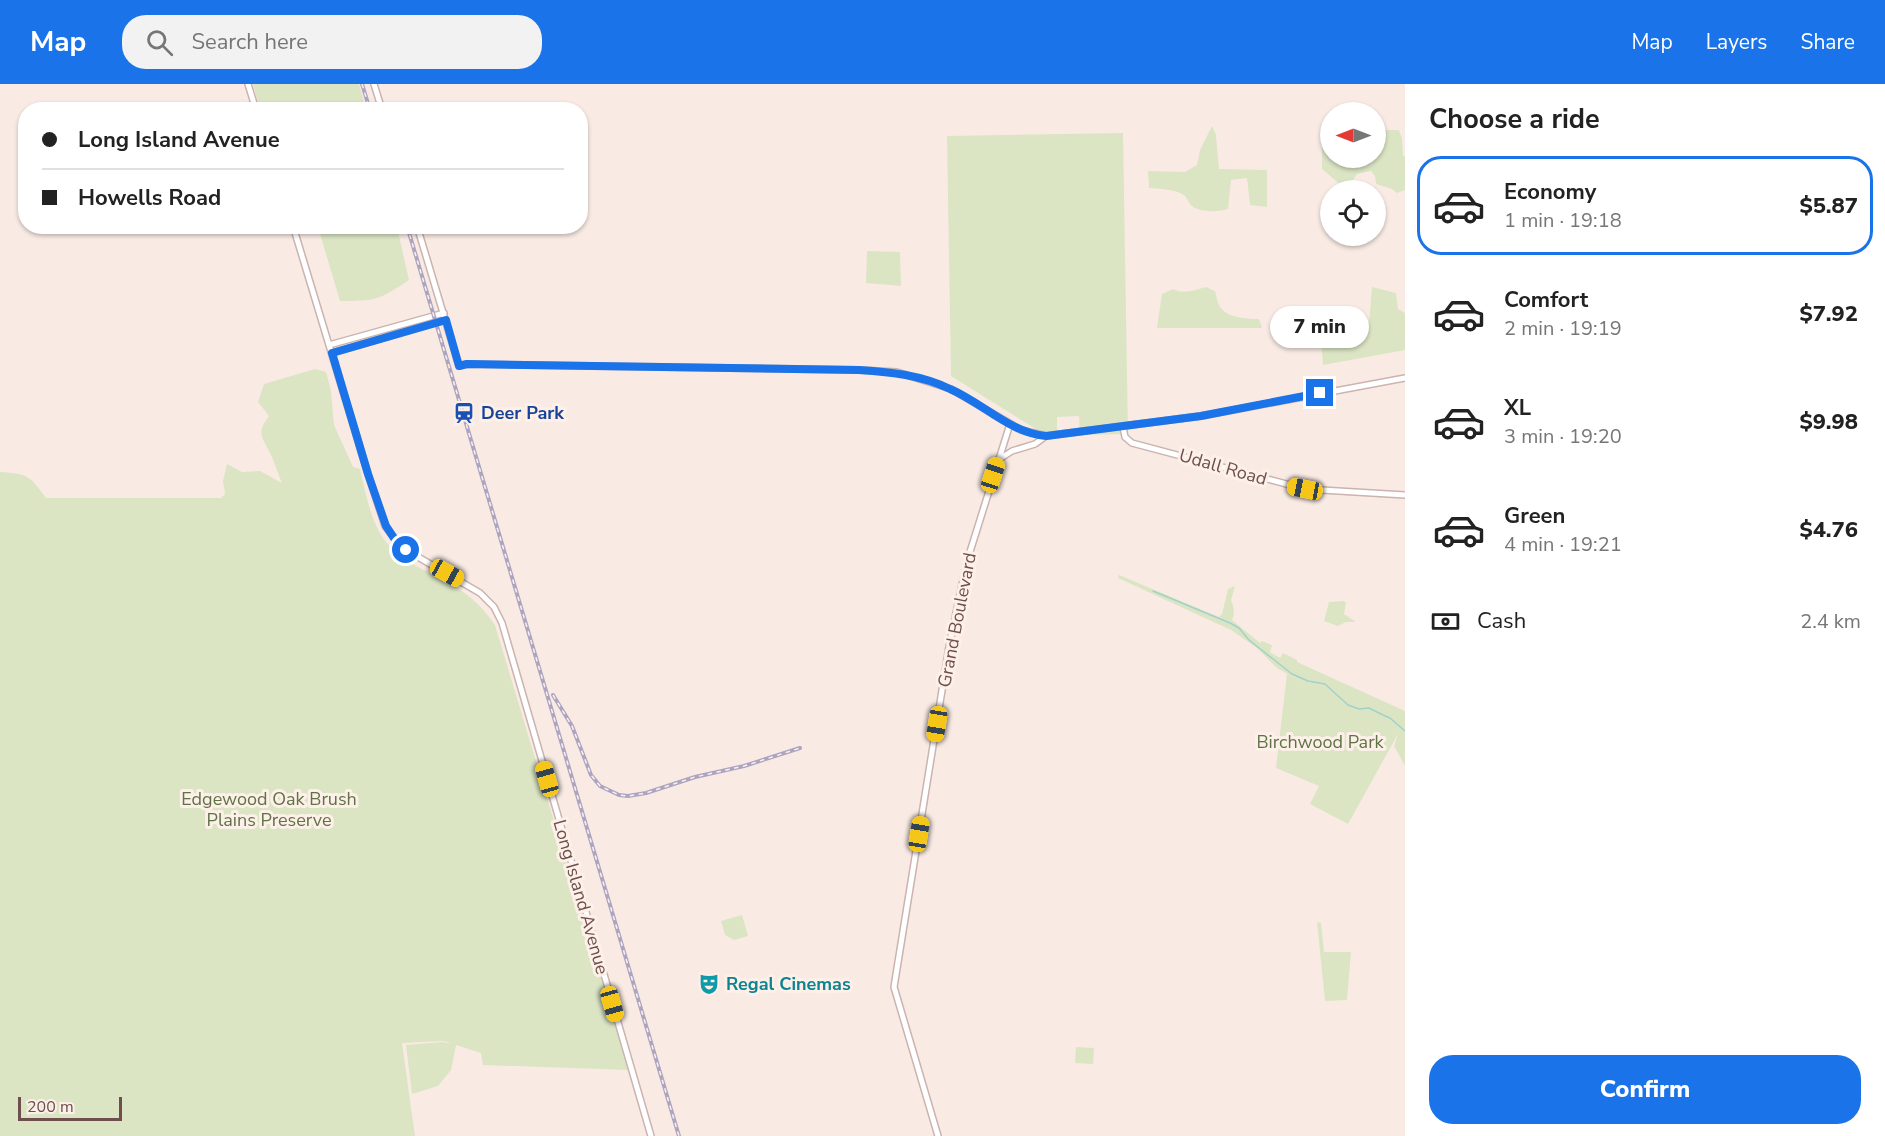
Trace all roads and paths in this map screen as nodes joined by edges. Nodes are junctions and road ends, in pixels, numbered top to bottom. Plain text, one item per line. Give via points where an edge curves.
1 (248, 84) edge
2 (374, 84) edge
3 (254, 102) edge
4 (380, 102) edge
5 (295, 234) edge
6 (419, 234) edge
7 (445, 316) junction
8 (329, 345) junction
9 (332, 353) junction
10 (1405, 378) edge
11 (1010, 424) junction
12 (1123, 427) junction
13 (1046, 436) junction
14 (998, 460) junction
15 (1405, 495) edge
16 (651, 1136) edge
17 (938, 1136) edge

1 - 3 street
2 - 4 street
5 - 8 street, Long Island Avenue
6 - 7 street
7 - 8 street
7 - 9 street
7 - 11 street via 459,366 897,372 951,389
8 - 9 street, Long Island Avenue
9 - 16 street, Long Island Avenue via 386,526 406,550 480,593 494,607 502,623
10 - 12 street
11 - 13 street
11 - 14 street, Grand Boulevard
12 - 13 street
12 - 15 street, Udall Road via 1125,437 1132,443 1288,485
13 - 14 street
14 - 17 street, Grand Boulevard via 969,555 949,648 894,987

